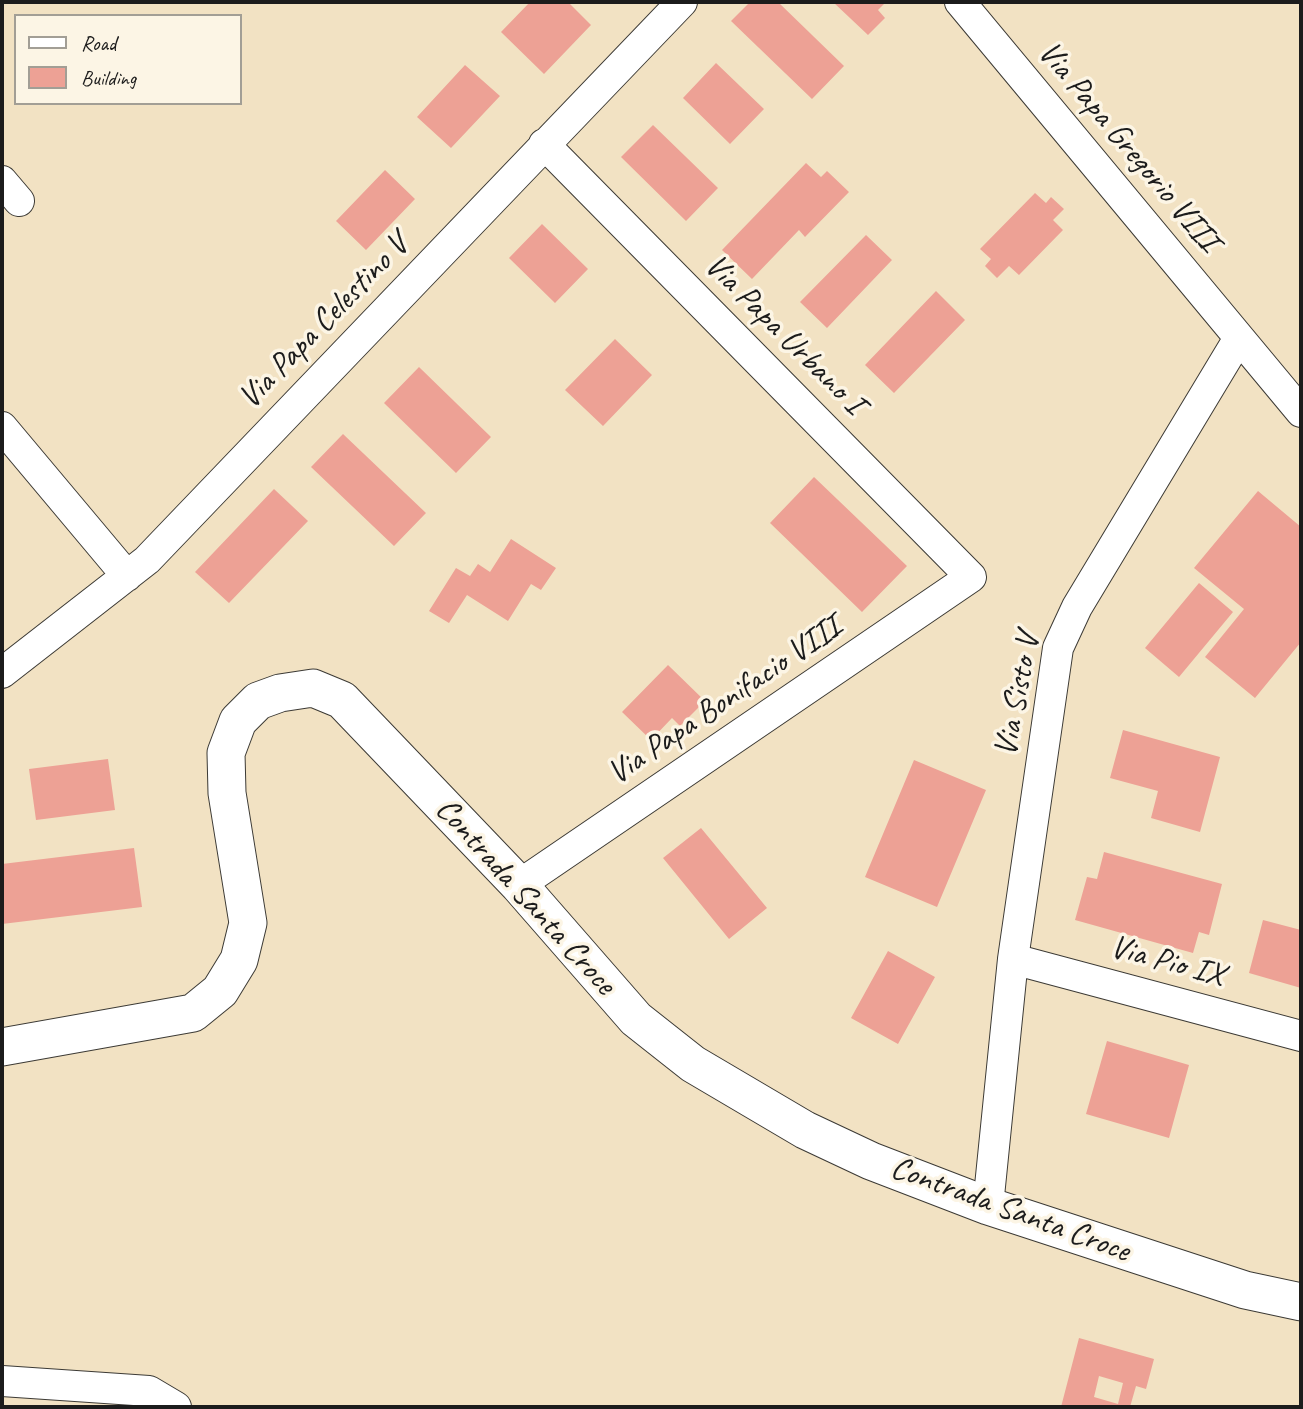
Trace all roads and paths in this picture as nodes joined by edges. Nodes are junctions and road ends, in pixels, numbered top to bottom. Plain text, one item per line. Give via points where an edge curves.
1 (682, 2) edge
2 (960, 2) edge
3 (544, 144) junction
4 (1238, 338) junction
5 (1301, 412) edge
6 (2, 427) edge
7 (127, 576) junction
8 (971, 577) joint
9 (2, 673) edge
10 (519, 885) junction
11 (1013, 959) junction
12 (1301, 1036) edge
13 (2, 1047) edge
14 (988, 1206) junction
15 (1301, 1302) edge
16 (2, 1381) edge
17 (176, 1407) edge

1 - 3 street, Via Papa Celestino V
2 - 4 street, Via Papa Gregorio VIII
3 - 7 street, Via Papa Celestino V
3 - 8 street, Via Papa Urbano I
4 - 5 street
4 - 11 street, Via Sisto V via 1077,607 1058,648
6 - 7 street
7 - 9 street, Via Papa Celestino V
8 - 10 street, Via Papa Bonifacio VIII
10 - 13 street, Contrada Santa Croce via 342,700 313,688 280,693 258,701 238,721 226,753 227,793 248,923 239,960 220,991 193,1013
10 - 14 street, Contrada Santa Croce via 636,1019 693,1064 805,1130
11 - 12 street, Via Pio IX
11 - 14 street, Via Sisto V
14 - 15 street, Contrada Santa Croce via 1245,1290
16 - 17 street via 149,1391

